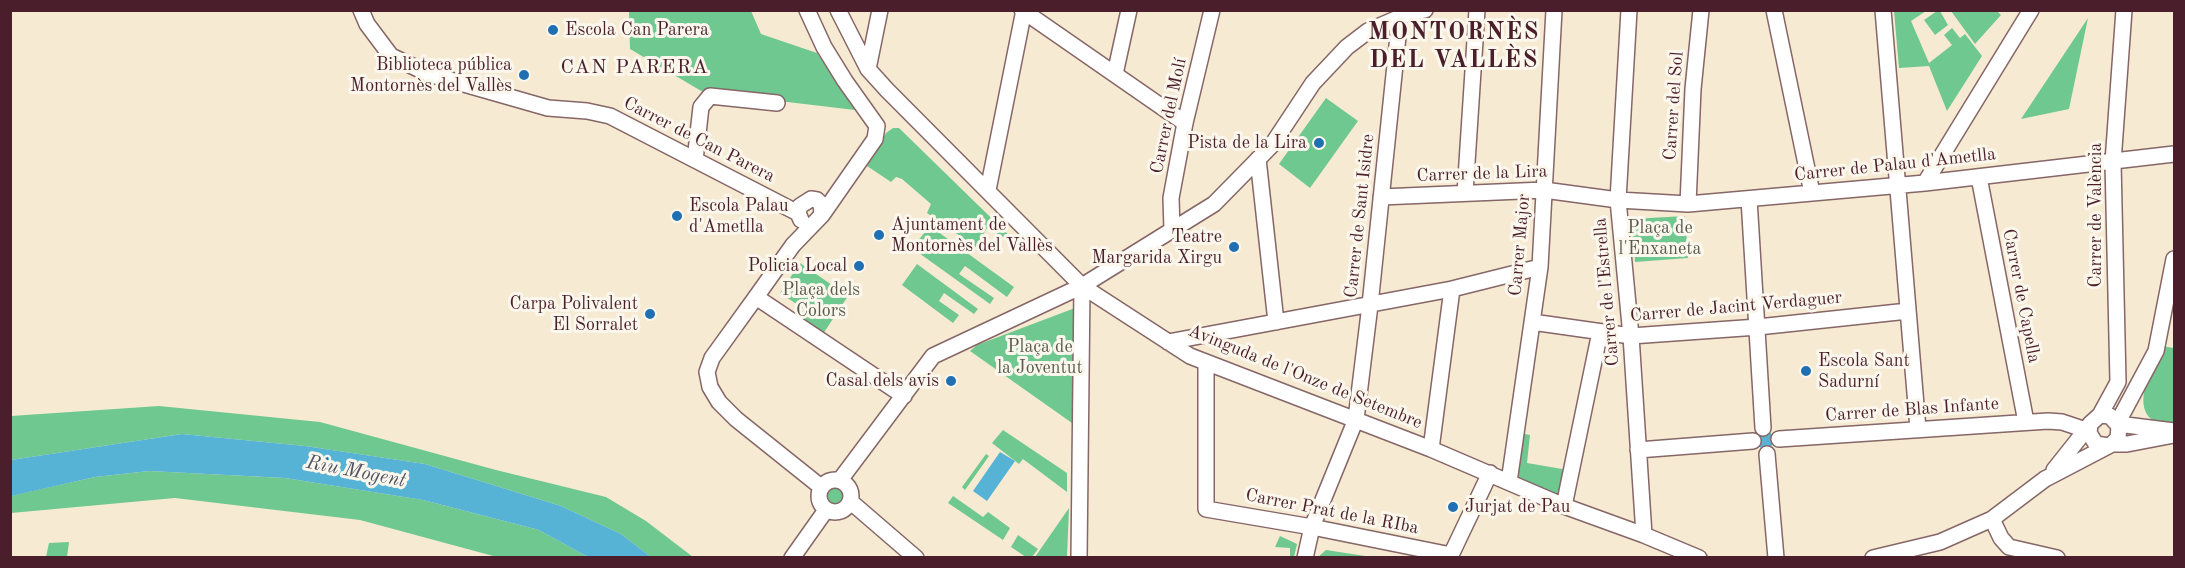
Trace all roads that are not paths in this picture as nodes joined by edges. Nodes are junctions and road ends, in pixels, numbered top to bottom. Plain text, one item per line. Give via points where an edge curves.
1 (362, 10) edge
2 (807, 10) edge
3 (838, 10) edge
4 (880, 10) edge
5 (1129, 10) edge
6 (1212, 10) edge
7 (1425, 10) edge
8 (1477, 10) edge
9 (1554, 10) edge
10 (1629, 10) edge
11 (1701, 10) edge
12 (1774, 10) edge
13 (1883, 10) edge
14 (2031, 10) edge
15 (2124, 10) edge
16 (1023, 11) edge
17 (1400, 17) junction
18 (868, 69) junction
19 (1114, 74) junction
20 (777, 103) dead end
21 (1185, 123) junction
22 (2175, 154) edge
23 (1258, 159) junction
24 (695, 160) junction
25 (2113, 162) junction
26 (1978, 177) junction
27 (1925, 183) junction
28 (1898, 186) junction
29 (988, 190) junction
30 (1544, 190) junction
31 (1465, 193) junction
32 (1812, 193) junction
33 (1381, 197) junction
34 (1749, 199) junction
35 (1618, 200) junction
36 (1688, 204) junction
37 (808, 218) junction
38 (1172, 230) junction
39 (2175, 259) edge
40 (1540, 267) junction
41 (1082, 286) junction
42 (1452, 289) junction
43 (756, 297) junction
44 (1370, 305) junction
45 (1908, 311) junction
46 (1276, 322) junction
47 (1532, 322) junction
48 (1758, 327) junction
49 (1600, 332) junction
50 (1630, 336) junction
51 (1168, 342) junction
52 (1206, 362) junction
53 (2136, 389) junction
54 (904, 396) junction
55 (2100, 415) junction
56 (1356, 419) junction
57 (2048, 421) junction
58 (2026, 422) junction
59 (2118, 423) junction
60 (2149, 427) junction
61 (1763, 428) junction
62 (1918, 429) junction
63 (2089, 432) junction
64 (2175, 433) edge
65 (1779, 439) junction
66 (1753, 441) junction
67 (2110, 445) junction
68 (1431, 448) junction
69 (1638, 450) junction
70 (1767, 454) junction
71 (2066, 456) junction
72 (1490, 473) junction
73 (2045, 479) junction
74 (840, 480) junction
75 (1509, 482) junction
76 (820, 488) junction
77 (851, 502) junction
78 (1564, 506) junction
79 (826, 510) junction
80 (1992, 519) junction
81 (1312, 527) junction
82 (1644, 535) junction
83 (792, 558) edge
84 (916, 558) edge
85 (1079, 558) edge
86 (1305, 558) edge
87 (1699, 558) edge
88 (1776, 558) edge
89 (1873, 558) edge
90 (2057, 558) edge

1 - 24 street, Carrer de Can Parera via 367,24 391,56 429,74 548,108 610,116
2 - 37 street via 830,56 878,126 875,139 836,194
3 - 18 street, Avinguda de l'Onze de Setembre
4 - 18 street
5 - 19 street
6 - 21 street, Carrer del Molí
7 - 17 street
8 - 31 street
9 - 30 street, Carrer Major
10 - 35 street, Carrer de l'Estrella
11 - 36 street, Carrer del Sol
12 - 32 street
13 - 28 street
14 - 27 street
15 - 25 street, Carrer de València
16 - 19 street
16 - 29 street
17 - 23 street via 1368,31 1347,47 1313,83 1272,145
17 - 33 street, Carrer de Sant Isidre
18 - 29 street, Avinguda de l'Onze de Setembre
19 - 21 street
20 - 24 street via 710,96 701,106
21 - 38 street, Carrer del Molí via 1172,198
22 - 25 street, Carrer de Palau d'Ametlla
23 - 38 street via 1214,204
23 - 46 street
24 - 37 street, Carrer de Can Parera
25 - 26 street, Carrer de Palau d'Ametlla
25 - 55 street, Carrer de València via 2118,382
26 - 27 street, Carrer de Palau d'Ametlla
26 - 58 street, Carrer de Capella
27 - 28 street, Carrer de Palau d'Ametlla
28 - 32 street, Carrer de Palau d'Ametlla
28 - 45 street
29 - 41 street, Avinguda de l'Onze de Setembre
30 - 31 street, Carrer de la Lira
30 - 35 street, Carrer de la Lira
30 - 40 street, Carrer Major
31 - 33 street, Carrer de la Lira
32 - 34 street, Carrer de Palau d'Ametlla
33 - 44 street, Carrer de Sant Isidre
34 - 36 street, Carrer de Palau d'Ametlla
34 - 48 street
35 - 36 street, Carrer de Palau d'Ametlla
35 - 50 street, Carrer de l'Estrella
37 - 43 street
38 - 41 street
39 - 53 street via 2156,351
40 - 42 street
40 - 47 street, Carrer Major
41 - 51 street, Avinguda de l'Onze de Setembre
41 - 54 street via 933,357
41 - 85 street
42 - 44 street
42 - 68 street
43 - 54 street
43 - 76 street via 712,358 707,372 710,387 736,419
44 - 46 street
44 - 56 street, Carrer de Sant Isidre
45 - 48 street, Carrer de Jacint Verdaguer
45 - 62 street
46 - 51 street
47 - 49 street, Carrer de Jacint Verdaguer
47 - 75 street, Carrer Major
48 - 50 street, Carrer de Jacint Verdaguer
48 - 61 street
49 - 50 street, Carrer de Jacint Verdaguer
49 - 78 street
50 - 69 street, Carrer de l'Estrella
51 - 52 street, Avinguda de l'Onze de Setembre
52 - 56 street, Avinguda de l'Onze de Setembre
52 - 81 street, Carrer Prat de la RIba via 1206,509
53 - 59 street
53 - 60 street via 2138,414
54 - 74 street
55 - 59 street via 2110,416
55 - 63 street via 2092,420
56 - 68 street, Avinguda de l'Onze de Setembre
56 - 81 street, Carrer de Sant Isidre
57 - 58 street, Carrer de Blas Infante
57 - 63 street, Carrer de Blas Infante
57 - 71 street via 2061,428 2067,440
58 - 62 street, Carrer de Blas Infante
59 - 60 street
59 - 67 street via 2120,434
60 - 64 street
61 - 65 street via 1774,430
61 - 66 street
62 - 65 street, Carrer de Blas Infante
63 - 67 street via 2096,444
63 - 71 street via 2081,436
64 - 67 street
65 - 70 street via 1777,448
66 - 69 street
66 - 70 street via 1757,450
67 - 73 street
68 - 72 street, Avinguda de l'Onze de Setembre
69 - 82 street, Carrer de l'Estrella
70 - 88 street
71 - 73 street
72 - 75 street, Avinguda de l'Onze de Setembre
72 - 81 street, Carrer Prat de la RIba via 1451,555
73 - 80 street
74 - 76 street via 829,480
74 - 77 street via 850,489
75 - 78 street, Avinguda de l'Onze de Setembre
76 - 79 street via 819,502
77 - 79 street via 840,512
77 - 84 street
78 - 82 street, Avinguda de l'Onze de Setembre
79 - 83 street
80 - 89 street via 1940,542
80 - 90 street via 2009,547
81 - 86 street, Carrer de Sant Isidre
82 - 87 street, Avinguda de l'Onze de Setembre

